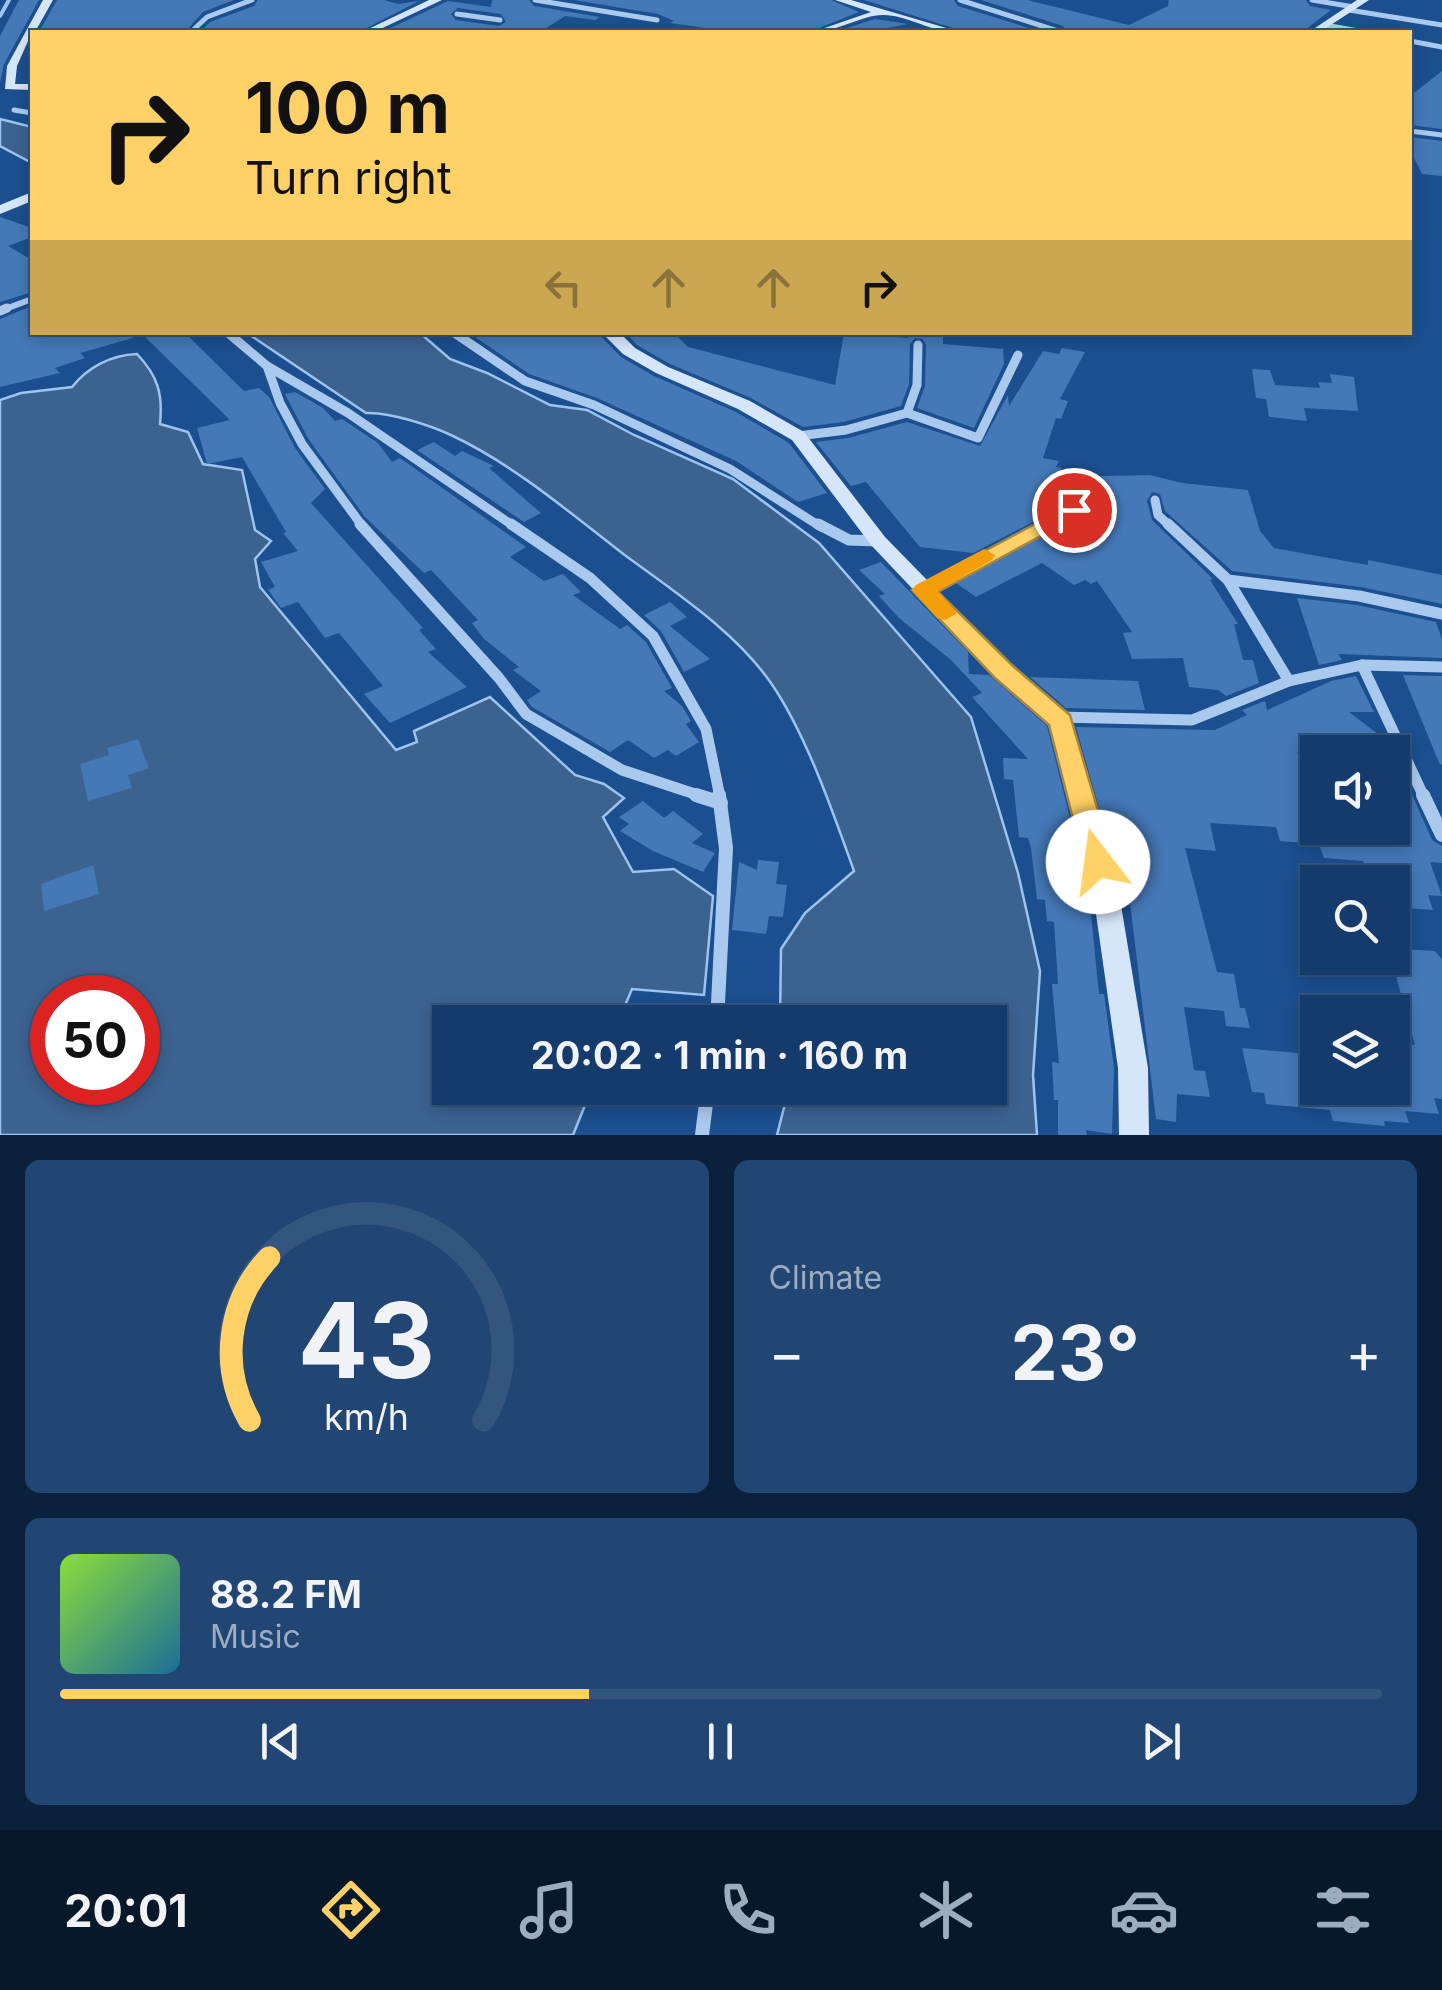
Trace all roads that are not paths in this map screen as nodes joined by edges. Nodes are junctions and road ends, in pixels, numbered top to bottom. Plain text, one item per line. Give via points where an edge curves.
1 (48, 0) edge
2 (252, 0) edge
3 (437, 0) edge
4 (535, 0) edge
5 (840, 0) edge
6 (960, 0) edge
7 (1312, 0) edge
8 (1356, 6) edge
9 (880, 12) junction
10 (457, 14) dead end
11 (657, 20) dead end
12 (1442, 25) edge
13 (1326, 26) junction
14 (193, 30) edge
15 (370, 30) edge
16 (488, 30) edge
17 (824, 30) edge
18 (948, 30) edge
19 (1055, 30) edge
20 (1318, 30) edge
21 (1351, 30) edge
22 (1412, 41) edge
23 (1442, 46) edge
24 (6, 66) edge
25 (30, 87) edge
26 (14, 110) dead end
27 (30, 113) edge
28 (1412, 131) edge
29 (1442, 134) edge
30 (30, 197) edge
31 (0, 198) edge
32 (16, 204) junction
33 (0, 210) edge
34 (30, 300) edge
35 (0, 311) edge
36 (231, 335) edge
37 (458, 335) edge
38 (612, 335) edge
39 (918, 345) dead end
40 (1018, 355) dead end
41 (268, 366) junction
42 (907, 413) junction
43 (798, 436) junction
44 (1155, 500) dead end
45 (1074, 510) dead end
46 (878, 541) junction
47 (1228, 580) junction
48 (924, 590) junction
49 (1442, 614) edge
50 (1362, 664) junction
51 (1442, 668) edge
52 (1290, 682) junction
53 (1057, 717) junction
54 (721, 803) junction
55 (1442, 835) edge
56 (718, 1005) edge
57 (706, 1105) edge
58 (702, 1135) edge
59 (1134, 1135) edge

1 - 24 main road
2 - 14 street via 207,16
3 - 15 main road
4 - 11 street
5 - 9 main road
6 - 19 street
7 - 8 street
8 - 12 street
8 - 13 main road
9 - 17 main road
9 - 18 main road
10 - 16 street via 502,18
13 - 20 main road
13 - 21 street
22 - 23 street
24 - 25 main road via 9,86
26 - 27 street
28 - 29 street
30 - 32 main road
31 - 32 street
32 - 33 main road
34 - 35 street
36 - 41 street
37 - 46 street via 525,382 594,405 730,469 833,534
38 - 43 main road via 662,370
39 - 42 street via 917,385
40 - 42 street via 978,438
41 - 54 street via 302,444 343,505 526,714 622,770
41 - 54 street via 422,463 633,614 653,636 706,729
42 - 43 street
43 - 46 main road
44 - 47 street via 1158,514
45 - 48 street
46 - 48 main road
47 - 49 street
47 - 52 street
48 - 53 main road
50 - 51 street
50 - 52 street
50 - 55 street
52 - 53 street via 1192,720
53 - 59 main road via 1106,892 1132,1068
54 - 56 street via 726,848
57 - 58 street

